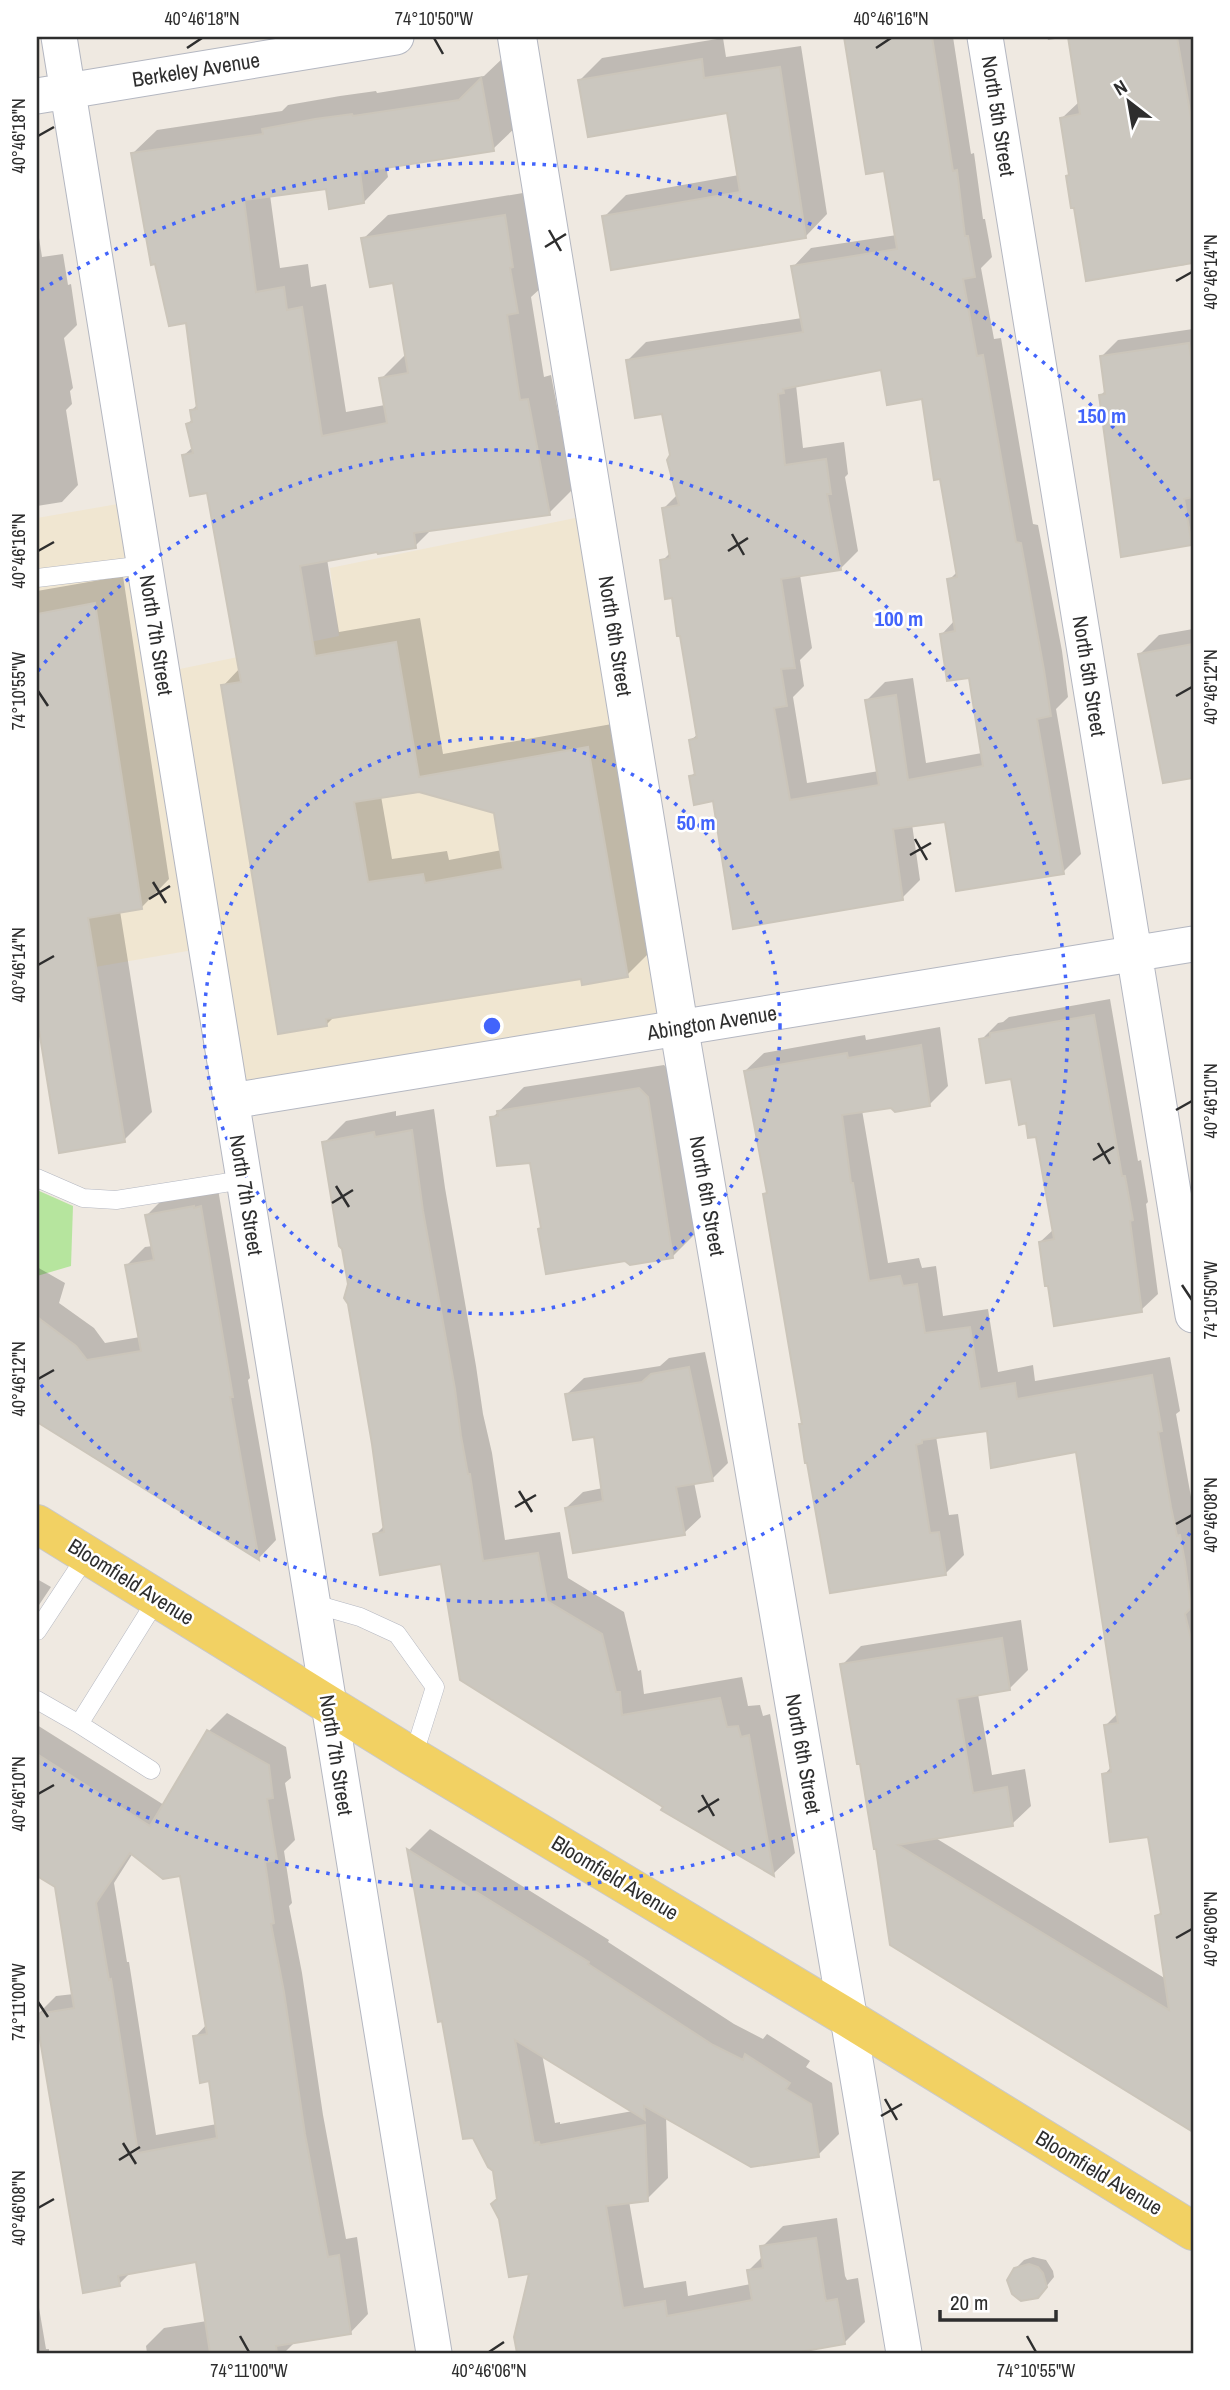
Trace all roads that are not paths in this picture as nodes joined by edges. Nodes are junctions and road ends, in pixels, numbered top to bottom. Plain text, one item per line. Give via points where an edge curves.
1 (59, 37) edge
2 (396, 37) edge
3 (517, 37) edge
4 (985, 37) edge
5 (52, 93) edge
6 (145, 565) junction
7 (37, 578) edge
8 (1193, 944) edge
9 (1135, 954) junction
10 (678, 1028) junction
11 (231, 1101) junction
12 (37, 1178) edge
13 (243, 1180) junction
14 (1193, 1315) edge
15 (37, 1524) edge
16 (87, 1555) junction
17 (157, 1599) junction
18 (311, 1603) junction
19 (37, 1631) edge
20 (37, 1700) edge
21 (328, 1704) junction
22 (79, 1724) junction
23 (413, 1757) junction
24 (151, 1770) dead end
25 (849, 2018) junction
26 (1193, 2231) edge
27 (434, 2353) edge
28 (904, 2353) edge

1 - 5 street, North 7th Street
2 - 5 street, Berkeley Avenue
3 - 10 street, North 6th Street
4 - 9 street, North 5th Street
5 - 6 street, North 7th Street
6 - 7 lane
6 - 11 street, North 7th Street
8 - 9 street, Abington Avenue
9 - 10 street, Abington Avenue
9 - 14 street, North 5th Street
10 - 11 street, Abington Avenue
10 - 25 street, North 6th Street
11 - 13 street, North 7th Street
12 - 13 lane via 83,1198 116,1200
13 - 18 street, North 7th Street
15 - 16 main road, Bloomfield Avenue
16 - 17 main road, Bloomfield Avenue
16 - 19 lane
17 - 21 main road, Bloomfield Avenue
17 - 22 lane
18 - 21 street, North 7th Street
18 - 23 lane via 397,1634 435,1687
20 - 22 lane
21 - 23 main road, Bloomfield Avenue
21 - 27 street, North 7th Street
22 - 24 lane
23 - 25 main road, Bloomfield Avenue
25 - 26 main road, Bloomfield Avenue
25 - 28 street, North 6th Street

